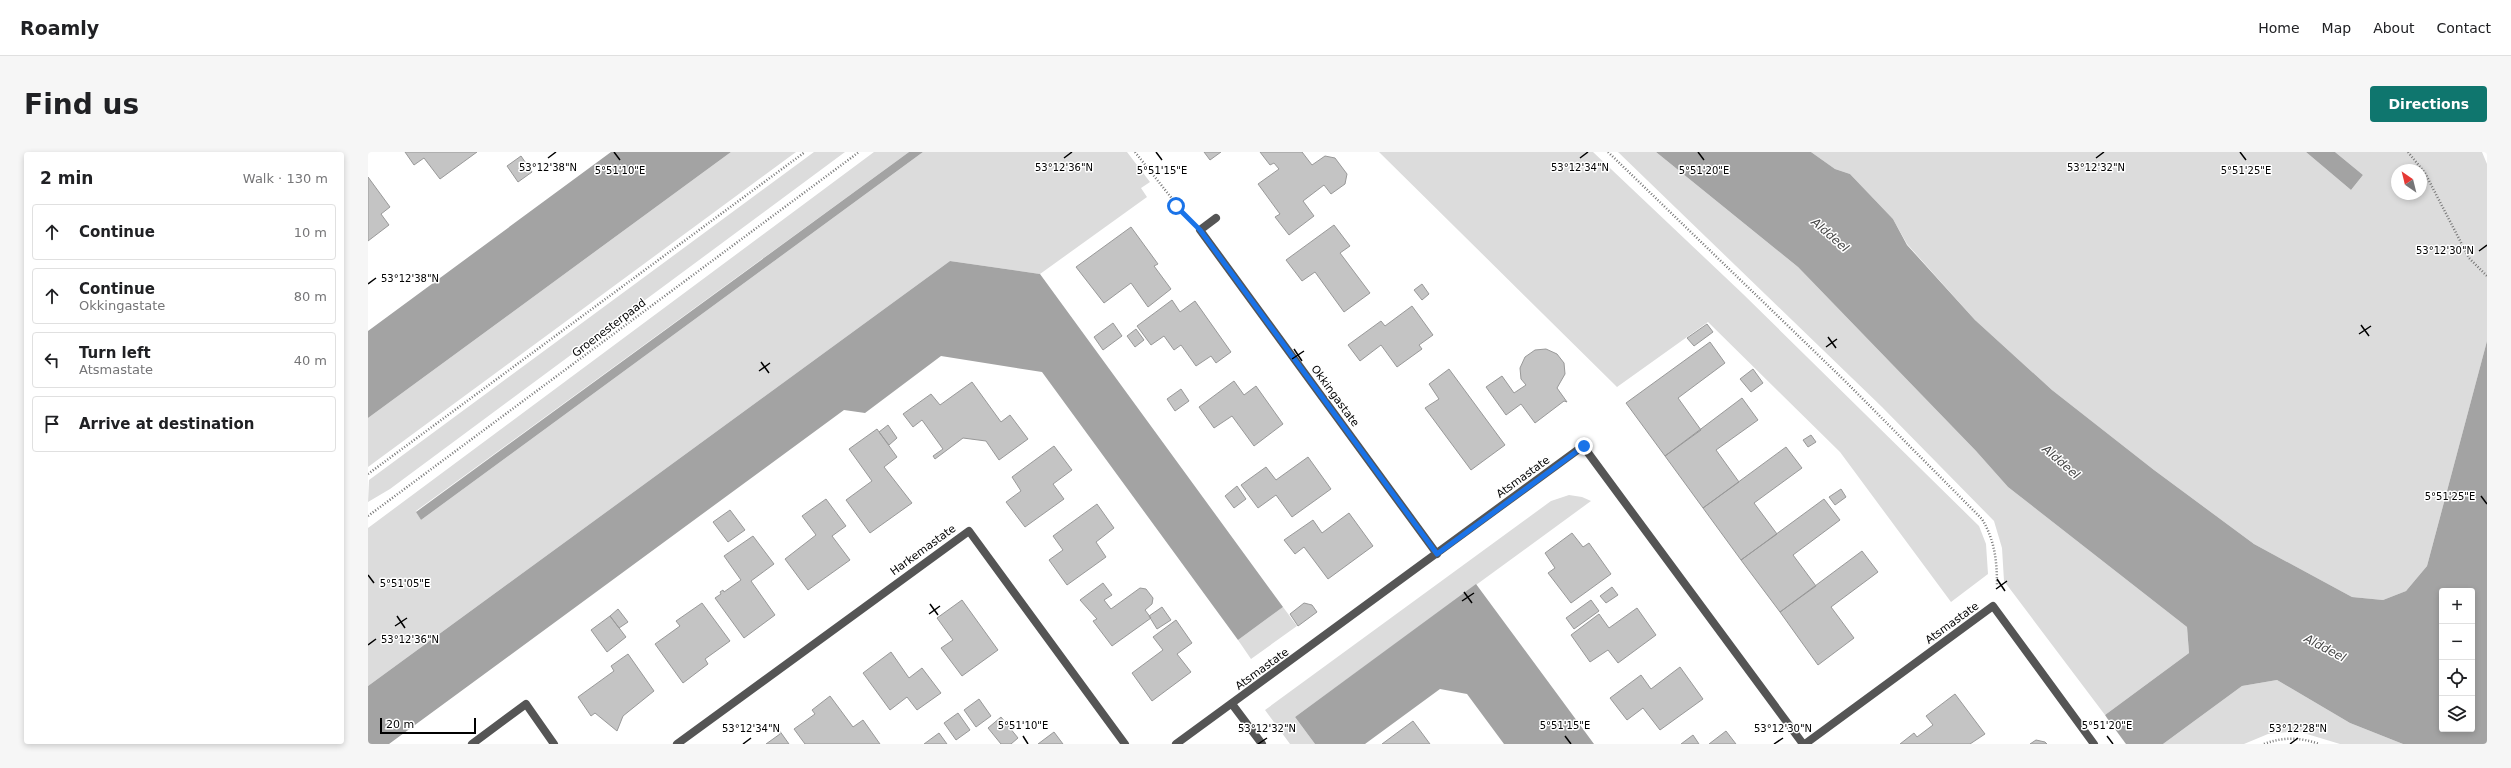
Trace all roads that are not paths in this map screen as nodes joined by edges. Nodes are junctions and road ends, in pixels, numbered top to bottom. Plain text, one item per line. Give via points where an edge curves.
1 (1216, 218) dead end
2 (1437, 554) junction
3 (1232, 704) junction
4 (2092, 742) edge
5 (472, 744) edge
6 (554, 744) edge
7 (677, 744) edge
8 (1125, 744) edge
9 (1176, 744) edge
10 (1262, 744) edge
11 (1804, 744) edge

1 - 2 street, Okkingastate via 1200,230
2 - 3 street, Atsmastate
2 - 11 street, Atsmastate via 1584,446
3 - 9 street, Atsmastate
3 - 10 street
4 - 11 street, Atsmastate via 1993,606
5 - 6 street via 526,704
7 - 8 street, Harkemastate via 969,531

